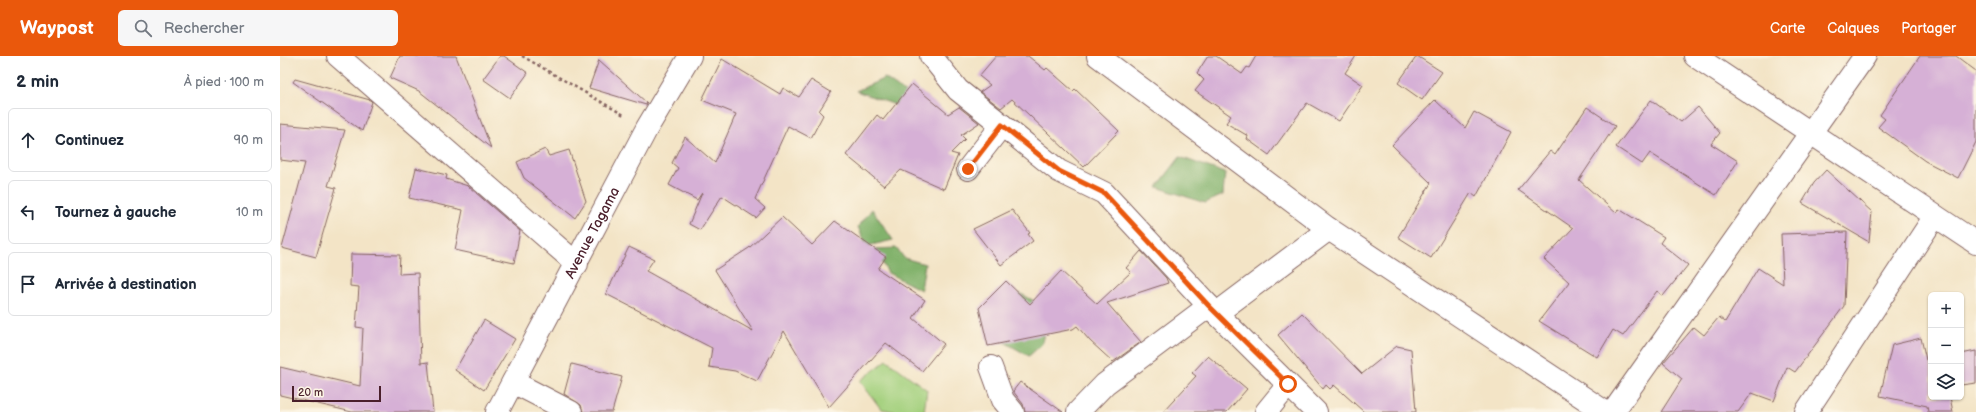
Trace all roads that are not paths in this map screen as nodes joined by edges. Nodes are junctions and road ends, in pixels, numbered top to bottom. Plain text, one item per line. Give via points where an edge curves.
1 (338, 56) edge
2 (690, 56) edge
3 (931, 56) edge
4 (1098, 56) edge
5 (1695, 56) edge
6 (1865, 56) edge
7 (1002, 125) junction
8 (1811, 132) junction
9 (968, 169) dead end
10 (1935, 216) junction
11 (1329, 229) junction
12 (1976, 243) edge
13 (577, 264) junction
14 (1213, 310) junction
15 (991, 367) dead end
16 (513, 382) junction
17 (1288, 384) junction
18 (497, 412) edge
19 (570, 412) edge
20 (1013, 412) edge
21 (1078, 412) edge
22 (1266, 412) edge
23 (1316, 412) edge
24 (1605, 412) edge
25 (1614, 412) edge
26 (1806, 412) edge

1 - 13 street
2 - 13 street, Avenue Tagama via 647,128
3 - 7 street via 958,90
4 - 11 street
5 - 8 street
6 - 8 street
7 - 9 street
7 - 14 street via 1059,171 1104,193
8 - 10 street
8 - 25 street
10 - 12 street
10 - 26 street
11 - 14 street
11 - 24 street
13 - 16 street, Avenue Tagama
14 - 17 street
14 - 21 street via 1105,384
15 - 20 street via 1003,400
16 - 18 street, Avenue Tagama
16 - 19 street
17 - 22 street
17 - 23 street

